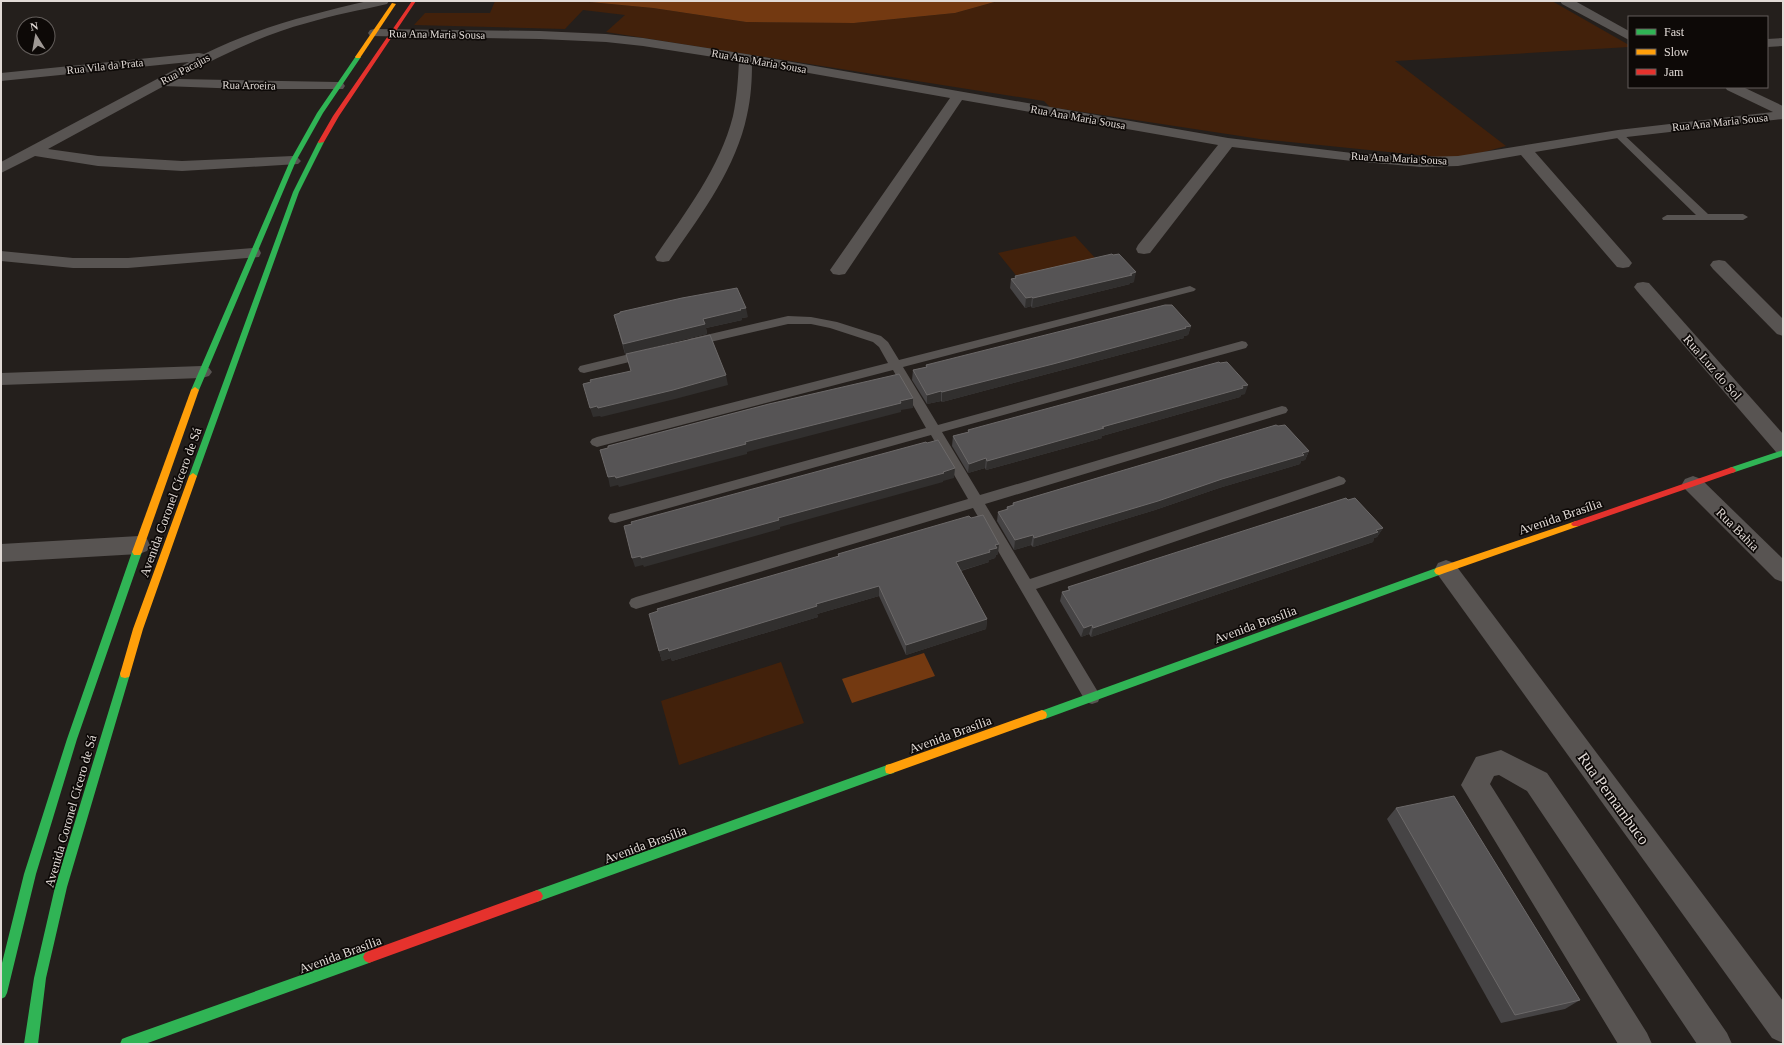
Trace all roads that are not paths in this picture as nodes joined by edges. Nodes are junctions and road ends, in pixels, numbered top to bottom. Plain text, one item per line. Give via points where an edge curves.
1 (383, 1) edge
2 (396, 1) edge
3 (414, 1) edge
4 (1566, 1) edge
5 (374, 33) junction
6 (392, 33) junction
7 (1628, 35) edge
8 (1783, 42) edge
9 (1768, 43) edge
10 (210, 56) junction
11 (746, 58) junction
12 (1, 77) edge
13 (160, 82) junction
14 (338, 86) junction
15 (1734, 88) edge
16 (958, 96) junction
17 (1783, 111) edge
18 (1783, 115) edge
19 (1618, 134) junction
20 (1228, 142) junction
21 (1525, 150) junction
22 (32, 151) junction
23 (293, 161) junction
24 (1, 168) edge
25 (1743, 217) dead end
26 (1668, 218) dead end
27 (1706, 218) junction
28 (1144, 249) dead end
29 (252, 253) junction
30 (1, 256) edge
31 (663, 257) dead end
32 (1623, 263) dead end
33 (1719, 265) dead end
34 (839, 270) dead end
35 (1643, 287) dead end
36 (1190, 288) dead end
37 (1783, 330) edge
38 (682, 345) edge
39 (1242, 345) dead end
40 (660, 350) edge
41 (896, 365) junction
42 (584, 369) dead end
43 (202, 372) junction
44 (1, 379) edge
45 (1282, 410) dead end
46 (934, 430) junction
47 (598, 442) dead end
48 (1783, 447) edge
49 (1783, 453) edge
50 (1339, 481) dead end
51 (1693, 484) junction
52 (977, 501) junction
53 (615, 518) dead end
54 (139, 545) junction
55 (1, 553) edge
56 (1446, 569) junction
57 (1783, 573) edge
58 (1027, 586) junction
59 (636, 603) dead end
60 (1092, 697) junction
61 (1, 993) edge
62 (1783, 1027) edge
63 (31, 1044) edge
64 (127, 1044) edge
65 (1636, 1044) edge
66 (1716, 1044) edge

1 - 10 street, Rua Pacajus via 304,14
2 - 5 main road, Avenida Coronel Cícero de Sá
3 - 6 main road, Avenida Coronel Cícero de Sá
4 - 7 street
5 - 6 street, Rua Ana Maria Sousa
5 - 14 main road, Avenida Coronel Cícero de Sá
6 - 11 street, Rua Ana Maria Sousa via 606,38
6 - 63 main road, Avenida Coronel Cícero de Sá via 336,116 296,192 138,629 61,887 40,978
8 - 9 street
10 - 12 street, Rua Vila da Prata
10 - 13 street, Rua Pacajus
11 - 16 street, Rua Ana Maria Sousa
11 - 31 street via 744,94 732,142 703,197
13 - 14 street, Rua Aroeira
13 - 22 street, Rua Pacajus
14 - 23 main road, Avenida Coronel Cícero de Sá via 310,128
15 - 17 street
16 - 20 street, Rua Ana Maria Sousa
16 - 34 street
18 - 19 street, Rua Ana Maria Sousa
19 - 21 street, Rua Ana Maria Sousa
19 - 27 lane
20 - 21 street, Rua Ana Maria Sousa via 1352,157 1421,162 1458,161
20 - 28 street
21 - 32 street
22 - 23 street via 98,161 182,166
22 - 24 street, Rua Pacajus
23 - 29 main road, Avenida Coronel Cícero de Sá
25 - 27 lane
26 - 27 lane
29 - 30 street via 128,263 74,263
29 - 43 main road, Avenida Coronel Cícero de Sá
33 - 37 street
35 - 48 street, Rua Luz do Sol
36 - 41 lane
38 - 41 lane via 804,318 876,339 884,345
39 - 46 lane
40 - 42 lane
41 - 46 lane
41 - 47 lane
43 - 44 street
43 - 54 main road, Avenida Coronel Cícero de Sá
45 - 52 lane
46 - 52 lane
46 - 53 lane
49 - 51 main road, Avenida Brasília
50 - 58 lane
51 - 56 main road, Avenida Brasília
51 - 57 street, Rua Bahia
52 - 58 lane
52 - 59 lane
54 - 55 street
54 - 61 main road, Avenida Coronel Cícero de Sá via 72,739 35,859
56 - 60 main road, Avenida Brasília
56 - 62 street, Rua Pernambuco
58 - 60 lane
60 - 64 main road, Avenida Brasília
65 - 66 street via 1475,784 1485,766 1501,762 1537,782

